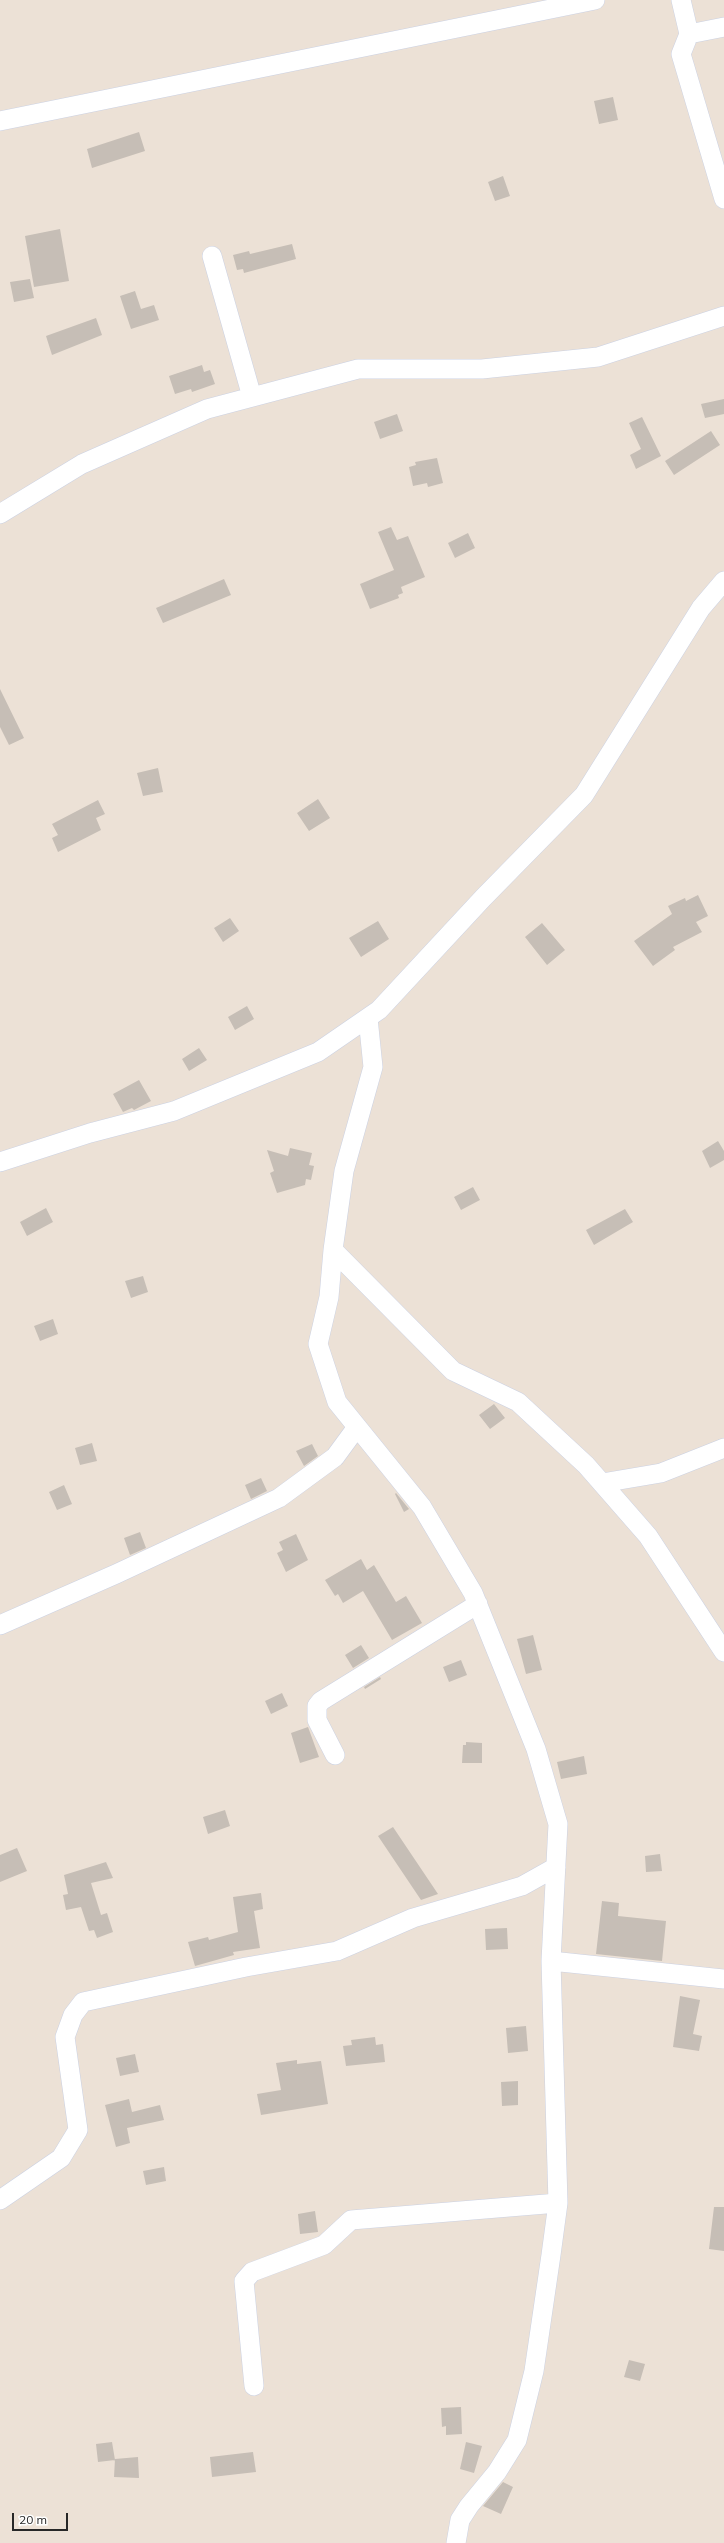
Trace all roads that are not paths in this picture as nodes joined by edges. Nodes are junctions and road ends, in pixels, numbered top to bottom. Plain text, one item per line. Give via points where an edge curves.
1 (595, 0) edge
2 (681, 0) edge
3 (724, 26) edge
4 (689, 34) junction
5 (0, 121) edge
6 (724, 199) edge
7 (212, 256) dead end
8 (724, 316) edge
9 (252, 397) junction
10 (0, 514) edge
11 (724, 581) edge
12 (368, 1018) junction
13 (0, 1162) edge
14 (334, 1250) junction
15 (357, 1427) junction
16 (724, 1448) edge
17 (602, 1483) junction
18 (478, 1604) junction
19 (0, 1625) edge
20 (724, 1652) edge
21 (335, 1755) dead end
22 (556, 1867) junction
23 (552, 1961) junction
24 (724, 1979) edge
25 (0, 2200) edge
26 (558, 2203) junction
27 (254, 2386) dead end
28 (456, 2543) edge

1 - 5 street
2 - 4 street
3 - 4 street
4 - 6 street via 681,54
7 - 9 street
8 - 9 street via 598,357 482,369 358,369
9 - 10 street via 207,409 82,464
11 - 12 street via 701,608 584,795 483,898 379,1010
12 - 13 street via 318,1052 174,1111 90,1133
12 - 14 street via 373,1067 344,1171
14 - 15 street via 329,1297 318,1344 337,1402
14 - 17 street via 453,1370 518,1402
15 - 18 street via 422,1507
15 - 19 street via 335,1457 279,1498
16 - 17 street via 661,1473
17 - 20 street via 648,1536
18 - 21 street via 321,1701 317,1706 317,1720
18 - 22 street via 536,1749 558,1824
22 - 23 street
22 - 25 street via 522,1886 413,1918 337,1952 246,1967 83,2002 73,2015 65,2036 78,2130 61,2158
23 - 24 street
23 - 26 street
26 - 27 street via 351,2220 324,2246 252,2272 244,2281
26 - 28 street via 534,2371 517,2440 497,2472 460,2520

